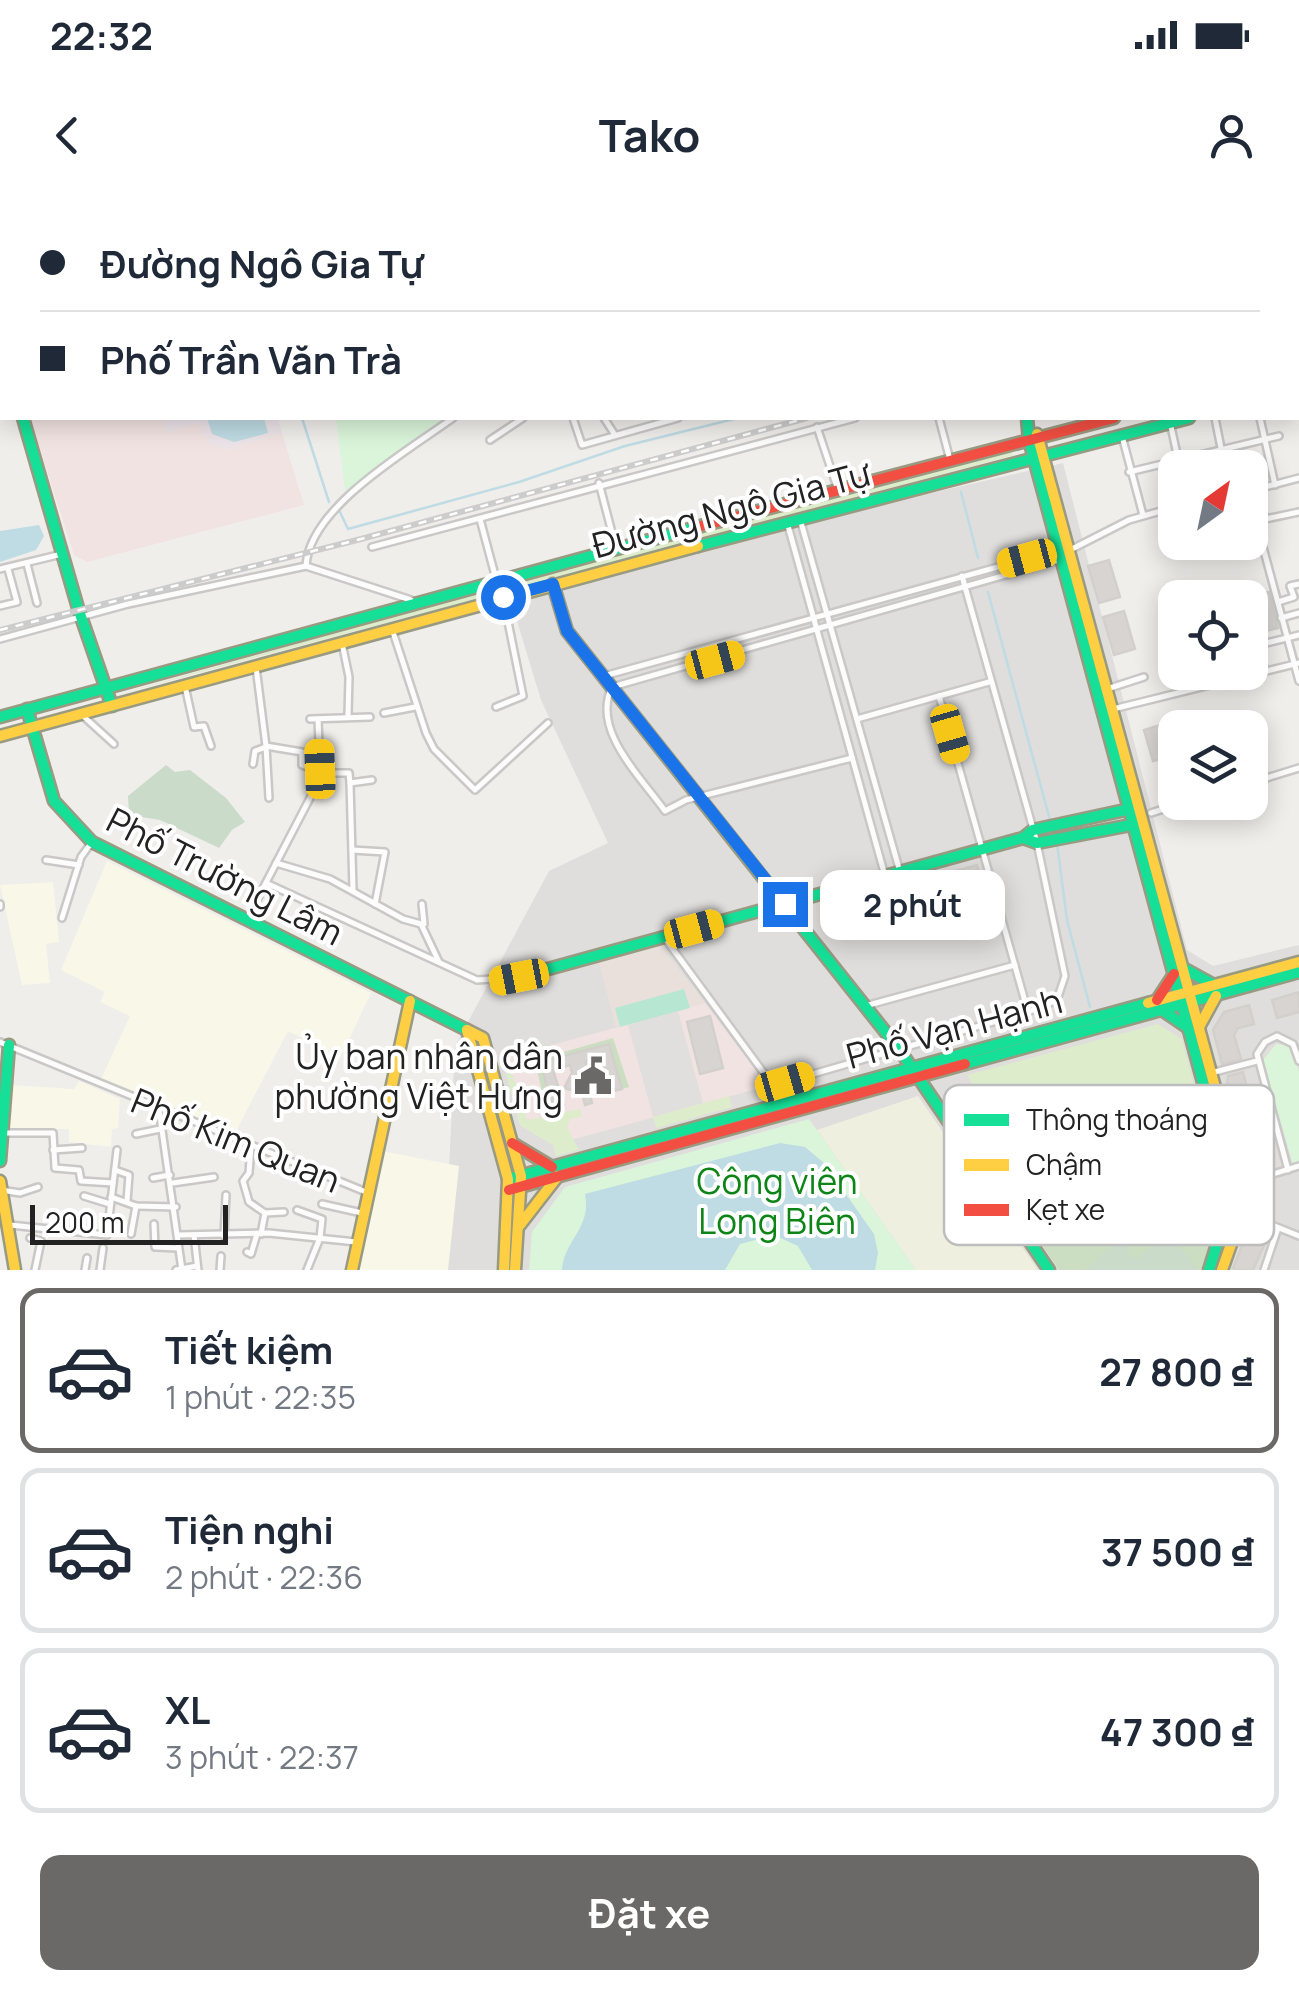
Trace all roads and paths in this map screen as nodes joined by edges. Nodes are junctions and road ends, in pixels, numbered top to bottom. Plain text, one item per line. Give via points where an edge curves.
1 (25, 420) edge
2 (450, 420) edge
3 (520, 420) edge
4 (575, 420) edge
5 (605, 420) edge
6 (669, 420) edge
7 (847, 420) edge
8 (940, 420) edge
9 (1100, 420) edge
10 (1179, 420) edge
11 (1215, 420) edge
12 (1260, 420) edge
13 (1170, 422) junction
14 (817, 428) junction
15 (1032, 430) edge
16 (614, 435) junction
17 (1122, 435) junction
18 (1280, 436) dead end
19 (1264, 439) junction
20 (490, 440) dead end
21 (1222, 448) junction
22 (1176, 450) edge
23 (1217, 450) edge
24 (1039, 456) junction
25 (950, 460) junction
26 (1158, 467) edge
27 (1130, 472) junction
28 (1299, 478) edge
29 (598, 483) junction
30 (1275, 484) junction
31 (1268, 487) edge
32 (838, 490) junction
33 (1158, 511) edge
34 (1299, 512) edge
35 (1143, 515) junction
36 (480, 518) junction
37 (1268, 518) edge
38 (800, 519) junction
39 (788, 522) junction
40 (372, 547) dead end
41 (616, 548) junction
42 (1064, 553) junction
43 (62, 554) junction
44 (1267, 560) edge
45 (27, 564) junction
46 (306, 566) junction
47 (4, 568) edge
48 (816, 573) junction
49 (962, 576) junction
50 (802, 577) junction
51 (496, 580) junction
52 (553, 584) junction
53 (1299, 584) edge
54 (965, 587) junction
55 (503, 597) junction
56 (1294, 597) junction
57 (37, 602) dead end
58 (418, 602) junction
59 (1278, 602) junction
60 (1296, 605) dead end
61 (0, 606) edge
62 (827, 613) junction
63 (1299, 614) edge
64 (814, 617) junction
65 (82, 618) junction
66 (1281, 618) junction
67 (831, 628) junction
68 (392, 629) junction
69 (818, 632) junction
70 (1299, 635) edge
71 (1286, 638) junction
72 (0, 639) edge
73 (1268, 642) edge
74 (342, 643) junction
75 (1296, 663) edge
76 (256, 667) junction
77 (603, 676) junction
78 (1144, 677) dead end
79 (1299, 681) edge
80 (989, 682) junction
81 (185, 686) junction
82 (612, 687) junction
83 (106, 688) junction
84 (1107, 688) junction
85 (940, 696) junction
86 (112, 706) junction
87 (416, 706) junction
88 (496, 707) dead end
89 (1113, 709) junction
90 (27, 710) junction
91 (384, 713) dead end
92 (80, 714) junction
93 (348, 715) junction
94 (0, 716) edge
95 (370, 717) dead end
96 (857, 719) junction
97 (548, 723) dead end
98 (32, 728) junction
99 (0, 736) edge
100 (114, 744) dead end
101 (211, 746) dead end
102 (266, 747) junction
103 (852, 758) junction
104 (253, 764) dead end
105 (1299, 768) edge
106 (321, 771) junction
107 (1268, 777) edge
108 (372, 780) dead end
109 (350, 783) junction
110 (269, 798) dead end
111 (700, 799) junction
112 (1158, 810) edge
113 (1139, 815) junction
114 (1028, 834) junction
115 (92, 842) junction
116 (1037, 843) junction
117 (984, 849) junction
118 (352, 850) junction
119 (46, 860) dead end
120 (276, 863) junction
121 (79, 865) junction
122 (900, 872) junction
123 (885, 876) junction
124 (266, 883) junction
125 (353, 891) junction
126 (376, 904) junction
127 (422, 904) dead end
128 (785, 904) junction
129 (62, 918) dead end
130 (247, 920) junction
131 (424, 928) junction
132 (664, 937) junction
133 (1299, 962) edge
134 (1015, 965) junction
135 (442, 966) junction
136 (1178, 971) junction
137 (1299, 972) edge
138 (519, 977) joint
139 (1215, 990) junction
140 (1186, 998) junction
141 (410, 1002) junction
142 (865, 1006) junction
143 (1159, 1006) junction
144 (1028, 1012) junction
145 (1194, 1027) junction
146 (466, 1030) junction
147 (4, 1043) edge
148 (899, 1049) junction
149 (1298, 1050) edge
150 (1258, 1061) junction
151 (1299, 1061) edge
152 (916, 1072) junction
153 (1211, 1073) junction
154 (1208, 1085) edge
155 (1214, 1085) edge
156 (1265, 1085) edge
157 (4, 1104) edge
158 (159, 1110) junction
159 (944, 1114) edge
160 (1274, 1119) edge
161 (160, 1129) junction
162 (4, 1132) junction
163 (136, 1134) dead end
164 (512, 1143) junction
165 (250, 1146) junction
166 (82, 1148) dead end
167 (54, 1150) junction
168 (117, 1150) dead end
169 (0, 1162) edge
170 (1299, 1166) edge
171 (115, 1170) junction
172 (1288, 1170) junction
173 (556, 1172) junction
174 (1274, 1174) edge
175 (170, 1175) junction
176 (214, 1177) dead end
177 (153, 1178) dead end
178 (0, 1181) edge
179 (112, 1183) junction
180 (172, 1183) junction
181 (515, 1183) junction
182 (38, 1188) dead end
183 (1, 1190) edge
184 (366, 1192) junction
185 (226, 1195) dead end
186 (84, 1196) dead end
187 (110, 1201) junction
188 (128, 1201) junction
189 (322, 1204) dead end
190 (136, 1206) junction
191 (176, 1208) junction
192 (297, 1210) dead end
193 (284, 1212) dead end
194 (265, 1213) junction
195 (362, 1213) junction
196 (154, 1224) dead end
197 (10, 1226) junction
198 (1274, 1226) edge
199 (518, 1227) junction
200 (1278, 1228) junction
201 (130, 1234) dead end
202 (259, 1234) junction
203 (179, 1235) junction
204 (194, 1235) junction
205 (224, 1236) junction
206 (1299, 1236) edge
207 (0, 1237) edge
208 (30, 1238) dead end
209 (320, 1238) junction
210 (12, 1240) junction
211 (1274, 1240) edge
212 (356, 1242) junction
213 (1032, 1245) edge
214 (1217, 1245) edge
215 (1231, 1245) edge
216 (1272, 1245) edge
217 (103, 1248) dead end
218 (178, 1248) junction
219 (247, 1252) dead end
220 (221, 1256) dead end
221 (87, 1258) dead end
222 (198, 1268) edge
223 (15, 1270) edge
224 (36, 1270) edge
225 (85, 1270) edge
226 (100, 1270) edge
227 (180, 1270) edge
228 (220, 1270) edge
229 (307, 1270) edge
230 (352, 1270) edge
231 (504, 1270) edge
232 (515, 1270) edge
233 (1049, 1270) edge
234 (1209, 1270) edge
235 (1222, 1270) edge
236 (1264, 1270) edge

1 - 43 street
2 - 46 street via 359,486 330,516 307,552
3 - 20 street
4 - 16 street via 582,445
5 - 16 street
6 - 16 street
7 - 14 street
8 - 25 street
9 - 15 street, Đường Ngô Gia Tự
10 - 13 street, Đường Ngô Gia Tự
11 - 21 street
12 - 19 street
13 - 17 street, Đường Ngô Gia Tự
13 - 22 street
14 - 29 street
14 - 32 street
15 - 24 street
15 - 25 street, Đường Ngô Gia Tự
17 - 24 street, Đường Ngô Gia Tự
17 - 27 street
18 - 19 street
19 - 21 street
19 - 30 street
21 - 23 street
24 - 38 street, Đường Ngô Gia Tự
24 - 42 street
25 - 32 street, Đường Ngô Gia Tự
26 - 27 street
27 - 35 street
28 - 30 street
29 - 36 street
29 - 41 street
30 - 31 street
32 - 41 street, Đường Ngô Gia Tự
33 - 35 street
34 - 37 street
35 - 42 street
36 - 40 street
36 - 51 street
38 - 39 street, Đường Ngô Gia Tự
38 - 48 street
39 - 50 street
39 - 52 street, Đường Ngô Gia Tự
41 - 51 street, Đường Ngô Gia Tự
42 - 49 street
42 - 54 street
42 - 84 street
42 - 113 street
43 - 45 street
43 - 65 street
44 - 59 street
45 - 47 street
45 - 57 street
46 - 58 street
46 - 65 street
47 - 61 street via 17,602
48 - 50 street
48 - 62 street
49 - 54 street
49 - 62 street
50 - 64 street
51 - 58 street, Đường Ngô Gia Tự
52 - 55 street, Đường Ngô Gia Tự
52 - 77 street via 567,631
53 - 56 street via 1290,586
54 - 67 street
54 - 80 street
55 - 68 street, Đường Ngô Gia Tự
55 - 88 street via 523,698
56 - 59 street
56 - 60 street
58 - 83 street, Đường Ngô Gia Tự
59 - 66 street
62 - 64 street
62 - 67 street
63 - 66 street
64 - 69 street
64 - 77 street
65 - 72 street
65 - 83 street
66 - 71 street
67 - 69 street
67 - 96 street
68 - 74 street, Đường Ngô Gia Tự
68 - 87 street
69 - 82 street
69 - 103 street
70 - 71 street
71 - 73 street
71 - 75 street
74 - 76 street, Đường Ngô Gia Tự
74 - 93 street
75 - 79 street
75 - 89 street
76 - 81 street, Đường Ngô Gia Tự
76 - 102 street
77 - 82 street
78 - 84 street
80 - 85 street
80 - 114 street
81 - 86 street, Đường Ngô Gia Tự
81 - 101 street via 194,727 204,726
82 - 111 street
82 - 111 street via 603,704 606,724 664,811
83 - 86 street
83 - 90 street, Đường Ngô Gia Tự
84 - 89 street
85 - 96 street
85 - 117 street
86 - 92 street, Đường Ngô Gia Tự
87 - 91 street
87 - 97 street via 434,749 476,790
89 - 113 street
90 - 94 street, Đường Ngô Gia Tự
90 - 98 street, Phố Trường Lâm
92 - 98 street, Đường Ngô Gia Tự
92 - 100 street
93 - 95 street
93 - 106 street via 314,719
96 - 122 street
98 - 99 street, Đường Ngô Gia Tự
98 - 115 street, Phố Trường Lâm via 54,800
102 - 104 street via 255,751
102 - 106 street via 302,752 302,766
102 - 110 street
103 - 111 street
103 - 123 street
105 - 107 street
106 - 109 street via 350,773
106 - 120 street
108 - 109 street
109 - 118 street
111 - 128 street
112 - 113 street
113 - 114 street
113 - 116 street
113 - 136 street
114 - 116 street
114 - 117 street
115 - 121 street
115 - 130 street, Phố Trường Lâm
116 - 144 street via 1065,976 1057,1000
117 - 122 street
117 - 134 street
118 - 125 street
118 - 126 street via 385,852
119 - 121 street
120 - 124 street
120 - 125 street
121 - 129 street
122 - 123 street
123 - 128 street
124 - 130 street
124 - 135 street
125 - 126 street
126 - 131 street
127 - 131 street
128 - 132 street
128 - 142 street
130 - 141 street, Phố Trường Lâm
131 - 135 street
132 - 138 street
132 - 148 street via 766,1076 785,1082
133 - 139 street, Phố Vạn Hạnh
134 - 142 street
134 - 144 street
135 - 138 street via 486,982
136 - 139 street
136 - 140 street
136 - 143 street
137 - 139 street, Phố Vạn Hạnh
139 - 140 street, Phố Vạn Hạnh
139 - 145 street
140 - 143 street, Phố Vạn Hạnh
140 - 145 street
141 - 146 street, Phố Trường Lâm
141 - 184 street
142 - 148 street
143 - 145 street
143 - 152 street, Phố Vạn Hạnh
144 - 148 street
145 - 153 street
145 - 154 street
146 - 164 street via 483,1038
146 - 181 street
147 - 157 street
147 - 158 street, Phố Kim Quan
148 - 152 street
149 - 150 street via 1277,1036 1259,1047
149 - 151 street
150 - 153 street
150 - 156 street
152 - 159 street
152 - 173 street, Phố Vạn Hạnh
153 - 155 street
157 - 162 street
158 - 161 street
158 - 165 street, Phố Kim Quan
160 - 172 street
161 - 163 street
161 - 175 street
162 - 167 street via 53,1133
162 - 169 street
164 - 173 street
164 - 181 street
165 - 184 street, Phố Kim Quan
165 - 194 street via 243,1182 249,1202
166 - 167 street
167 - 179 street via 55,1168 79,1170 80,1181
168 - 171 street
170 - 172 street
171 - 179 street
171 - 188 street via 129,1174
172 - 174 street
173 - 181 street, Phố Vạn Hạnh
173 - 199 street
175 - 177 street
175 - 180 street
176 - 180 street
178 - 183 street
179 - 187 street
180 - 191 street
181 - 199 street
181 - 231 street
182 - 183 street
183 - 197 street
184 - 195 street
185 - 205 street
186 - 187 street
187 - 188 street
187 - 197 street via 104,1236
188 - 190 street
189 - 195 street
190 - 191 street
190 - 201 street
191 - 203 street
192 - 209 street via 322,1218
193 - 194 street
194 - 202 street
195 - 212 street
196 - 218 street via 156,1247
197 - 210 street
198 - 200 street
199 - 232 street
200 - 206 street
200 - 211 street
202 - 205 street
202 - 209 street
202 - 219 street via 252,1254
203 - 204 street
203 - 218 street
204 - 205 street
204 - 222 street
207 - 210 street
208 - 224 street via 41,1242
209 - 212 street
209 - 229 street
210 - 223 street
212 - 230 street
213 - 233 street
214 - 234 street
215 - 235 street
216 - 236 street
217 - 226 street
218 - 227 street
220 - 228 street
221 - 225 street
222 - 227 street

